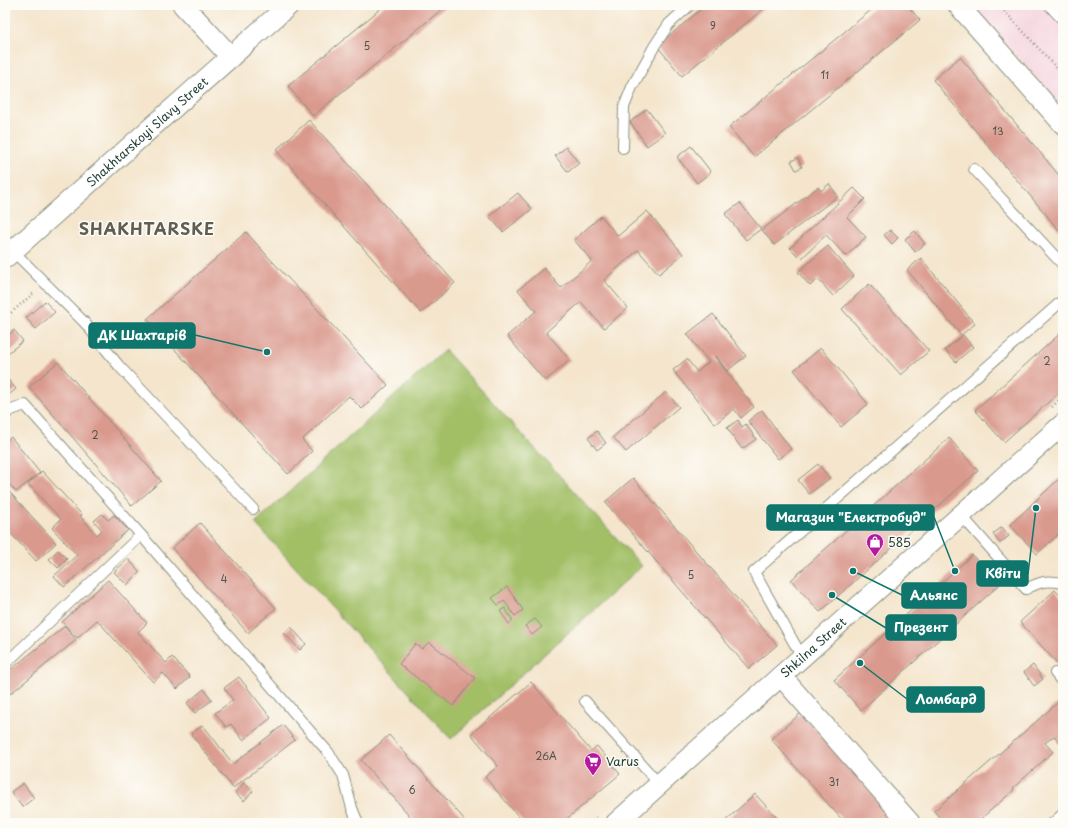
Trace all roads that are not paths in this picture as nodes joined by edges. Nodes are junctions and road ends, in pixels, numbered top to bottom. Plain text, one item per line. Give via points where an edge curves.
1 (183, 5) edge
2 (289, 5) edge
3 (690, 5) edge
4 (958, 5) edge
5 (1049, 5) edge
6 (1063, 20) edge
7 (231, 57) junction
8 (1063, 124) edge
9 (623, 148) dead end
10 (974, 169) dead end
11 (9, 255) edge
12 (1063, 265) edge
13 (1063, 300) edge
14 (5, 415) edge
15 (1063, 424) edge
16 (253, 509) dead end
17 (961, 515) junction
18 (141, 535) junction
19 (1063, 583) edge
20 (802, 657) junction
21 (5, 664) edge
22 (1055, 673) dead end
23 (781, 676) junction
24 (1063, 683) edge
25 (585, 701) dead end
26 (659, 784) junction
27 (1063, 814) edge
28 (358, 823) edge
29 (616, 823) edge
30 (910, 823) edge
31 (1053, 823) edge

1 - 7 street
2 - 7 street, Shakhtarskoyi Slavy Street
3 - 9 lane via 669,24 632,87 624,107
4 - 8 street
5 - 6 lane
7 - 11 street, Shakhtarskoyi Slavy Street
10 - 12 lane
11 - 16 lane via 45,283 85,323 120,366
13 - 20 lane via 754,572
14 - 18 lane via 25,405
15 - 17 street, Shkilna Street
17 - 19 lane via 1026,589 1040,582
17 - 20 street, Shkilna Street
18 - 21 lane
18 - 28 lane via 328,752 343,775
20 - 23 street, Shkilna Street
22 - 24 lane
23 - 26 street, Shkilna Street
23 - 30 street
25 - 26 lane
26 - 29 street, Shkilna Street
27 - 31 lane

